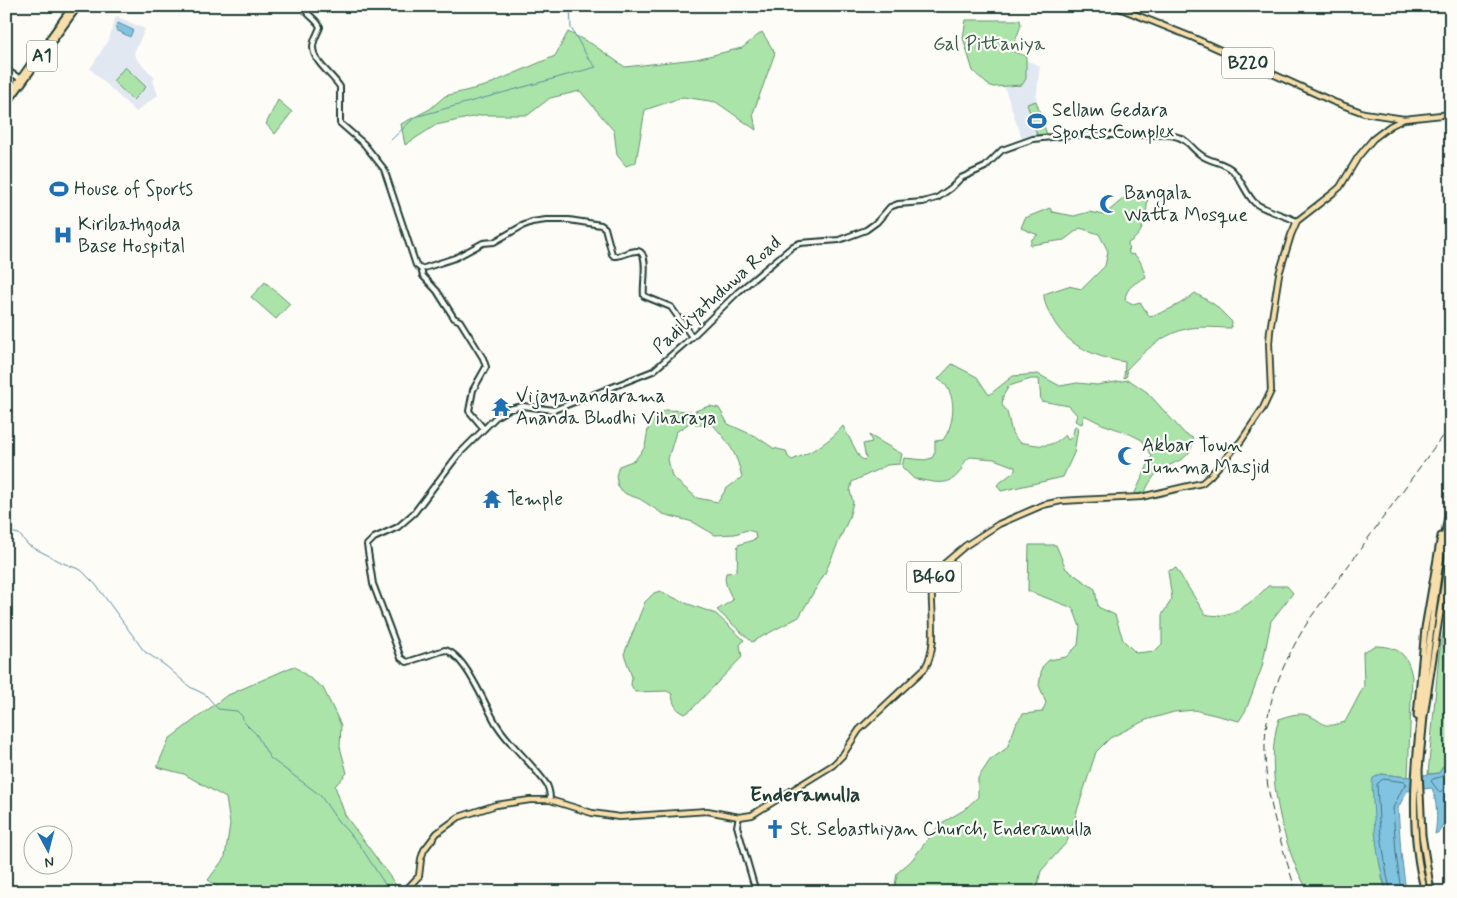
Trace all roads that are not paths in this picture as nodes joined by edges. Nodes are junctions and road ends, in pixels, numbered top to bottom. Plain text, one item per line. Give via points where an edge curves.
1 (73, 6) edge
2 (78, 6) edge
3 (302, 6) edge
4 (1114, 6) edge
5 (6, 70) edge
6 (22, 80) junction
7 (6, 99) edge
8 (6, 105) edge
9 (1451, 114) edge
10 (1404, 119) junction
11 (1298, 221) junction
12 (421, 269) junction
13 (692, 336) junction
14 (484, 429) junction
15 (1451, 503) edge
16 (1448, 516) junction
17 (1451, 541) edge
18 (1416, 744) junction
19 (1415, 759) junction
20 (1417, 771) junction
21 (550, 800) junction
22 (739, 816) junction
23 (404, 892) edge
24 (756, 892) edge
25 (1425, 892) edge
26 (1431, 892) edge

1 - 6 highway, A1
2 - 6 highway, A1
3 - 12 street via 319,24 314,51 340,87 340,123 384,168 412,255
4 - 10 main road, B220 via 1194,38 1334,102 1364,113
5 - 6 street
6 - 7 highway, A1
6 - 8 highway, A1
9 - 10 main road
10 - 11 main road, B460 via 1373,139 1340,187
11 - 13 street, Padiliyatuduwa Road via 1255,204 1230,168 1205,158 1180,137 1071,135 1033,139 1002,150 985,168 961,178 937,198 890,207 873,226 855,235 839,240 800,242 792,246
11 - 22 main road, B460 via 1279,274 1270,326 1271,391 1242,441 1210,476 1202,482 1141,497 1061,501 1043,506 999,524 965,546 934,576 931,594 933,642 930,661 925,668 860,730 833,765 752,815
12 - 13 street via 455,258 483,243 494,242 532,222 569,220 601,225 605,228 614,256 635,251 643,254 644,296 672,307
12 - 14 street via 483,358 486,367 473,390 469,412
13 - 14 street, Padiliyatuduwa Road via 642,376 554,410 529,406 509,409
14 - 21 street, Padiliyatuduwa Road via 414,513 398,527 374,538 367,545 373,584 401,658 407,662 446,650 458,658 503,735 548,787
15 - 16 highway
15 - 18 highway via 1442,533 1425,628
16 - 18 highway via 1428,628
16 - 19 highway
17 - 20 highway
18 - 19 highway
19 - 20 highway
20 - 25 highway via 1418,862
20 - 26 highway
21 - 22 main road, B460 via 592,813 619,817 707,811
21 - 23 main road, B460 via 496,805 459,817 443,827 427,844 419,876
22 - 24 street via 737,826

